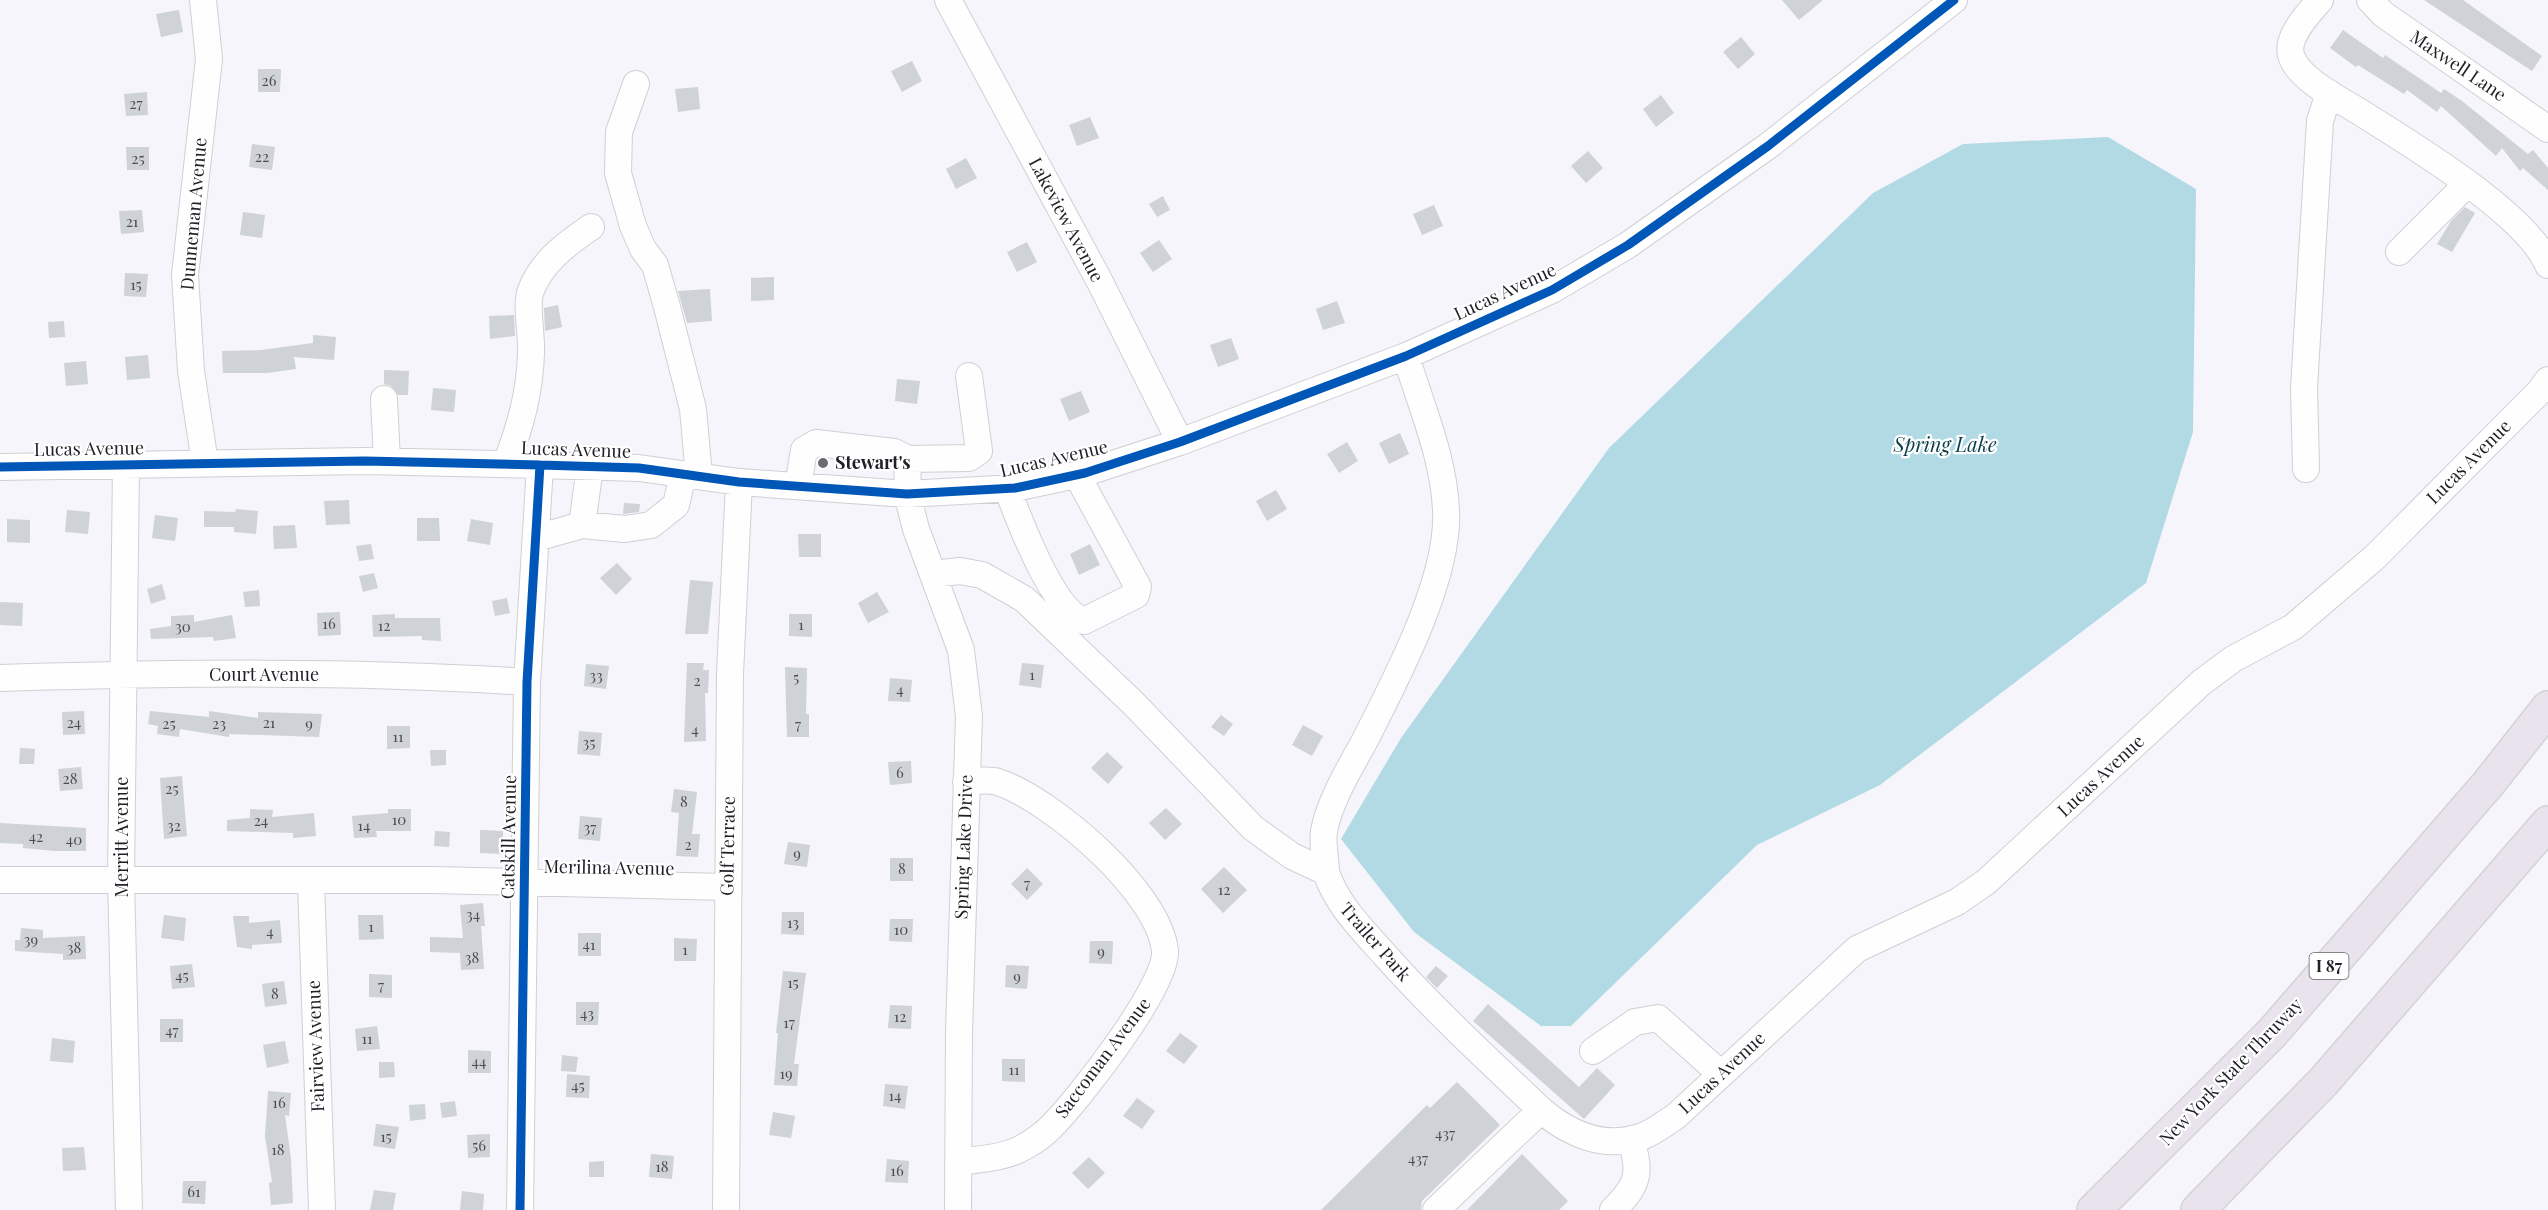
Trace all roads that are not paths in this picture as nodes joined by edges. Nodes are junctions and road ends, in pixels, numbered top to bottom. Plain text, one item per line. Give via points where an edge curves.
1 (203, 0) edge
2 (948, 0) edge
3 (1954, 0) edge
4 (2320, 0) edge
5 (2370, 0) edge
6 (636, 84) dead end
7 (2329, 93) junction
8 (2548, 129) edge
9 (2466, 185) junction
10 (591, 227) dead end
11 (2399, 252) dead end
12 (2546, 255) edge
13 (1406, 356) junction
14 (969, 376) dead end
15 (2548, 380) edge
16 (384, 399) dead end
17 (1180, 442) junction
18 (908, 459) junction
19 (396, 461) junction
20 (205, 463) junction
21 (506, 464) junction
22 (126, 465) junction
23 (540, 465) junction
24 (590, 466) junction
25 (0, 467) edge
26 (2306, 469) dead end
27 (691, 475) junction
28 (1077, 475) junction
29 (739, 482) junction
30 (798, 486) junction
31 (1008, 488) junction
32 (907, 494) junction
33 (582, 525) junction
34 (536, 538) junction
35 (933, 574) junction
36 (123, 674) junction
37 (0, 678) edge
38 (527, 682) junction
39 (2548, 708) edge
40 (966, 782) junction
41 (2548, 822) edge
42 (1326, 872) junction
43 (121, 879) junction
44 (0, 880) edge
45 (311, 882) junction
46 (525, 884) junction
47 (728, 887) junction
48 (1593, 1051) dead end
49 (1721, 1074) junction
50 (1540, 1110) junction
51 (1630, 1139) junction
52 (958, 1162) junction
53 (129, 1210) edge
54 (321, 1210) edge
55 (520, 1210) edge
56 (726, 1210) edge
57 (958, 1210) edge
58 (1436, 1210) edge
59 (1613, 1210) edge
60 (2094, 1210) edge
61 (2198, 1210) edge

1 - 20 street, Dunneman Avenue via 209,59 185,275 191,370
2 - 17 street, Lakeview Avenue via 1100,282
3 - 13 street, Lucas Avenue via 1768,146 1628,245 1552,290
4 - 7 street via 2294,35 2290,53 2298,70
5 - 8 street, Maxwell Lane via 2391,20
6 - 27 street via 619,132 618,173 633,226 655,265 693,409
7 - 9 street via 2406,141
7 - 26 street via 2320,121 2304,388
9 - 11 street
9 - 12 street via 2525,230
10 - 21 street via 559,249 530,294 527,400
13 - 17 street, Lucas Avenue
13 - 42 street via 1440,469 1446,510 1444,548 1432,592 1387,697 1344,780 1324,832
14 - 18 street via 979,451 969,458
15 - 49 street, Lucas Avenue via 2375,558 2293,627 2233,659 2202,682 1986,882 1957,902 1857,949
16 - 19 street
17 - 28 street, Lucas Avenue
18 - 30 street via 894,452 816,443 804,450
18 - 32 street, Spring Lake Drive
19 - 20 street, Lucas Avenue
19 - 21 street, Lucas Avenue
20 - 22 street, Lucas Avenue
21 - 23 street, Lucas Avenue
22 - 25 street, Lucas Avenue
22 - 36 street, Merritt Avenue
23 - 24 street, Lucas Avenue
23 - 34 street, Catskill Avenue
24 - 27 street, Lucas Avenue
24 - 33 street
27 - 29 street, Lucas Avenue
27 - 33 street via 676,505 651,525 625,529
28 - 31 street, Lucas Avenue
28 - 31 street via 1138,587 1136,595 1084,621 1072,617 1051,585 1020,525
29 - 30 street, Lucas Avenue
29 - 47 street, Golf Terrace via 730,674
30 - 32 street, Lucas Avenue
31 - 32 street, Lucas Avenue
32 - 35 street, Spring Lake Drive
33 - 34 street
34 - 38 street, Catskill Avenue
35 - 40 street, Spring Lake Drive via 961,650 969,716
35 - 42 street via 960,571 982,575 1024,599 1134,704 1253,828 1292,856
36 - 37 street, Court Avenue
36 - 38 street, Court Avenue via 423,675
36 - 43 street, Merritt Avenue
38 - 46 street, Catskill Avenue
39 - 60 highway, New York State Thruway / I 87 via 2272,1033
40 - 52 street, Spring Lake Drive
40 - 52 street, Saccoman Avenue via 994,781 1016,789 1054,813 1114,866 1145,901 1160,928 1165,952 1157,984 1123,1037 1050,1129 1007,1155
41 - 61 highway via 2331,1073
42 - 50 street, Trailer Park via 1345,910 1419,993
43 - 44 street, Merilina Avenue
43 - 45 street, Merilina Avenue
43 - 53 street, Merritt Avenue
45 - 46 street, Merilina Avenue via 433,880
45 - 54 street, Fairview Avenue
46 - 47 street, Merilina Avenue
46 - 55 street, Catskill Avenue
47 - 56 street, Golf Terrace
48 - 49 street via 1635,1022 1658,1018
49 - 51 street, Lucas Avenue via 1675,1117 1645,1136
50 - 51 street, Trailer Park via 1582,1136 1596,1140
50 - 58 street
51 - 59 street via 1639,1166 1635,1184
52 - 57 street, Spring Lake Drive

